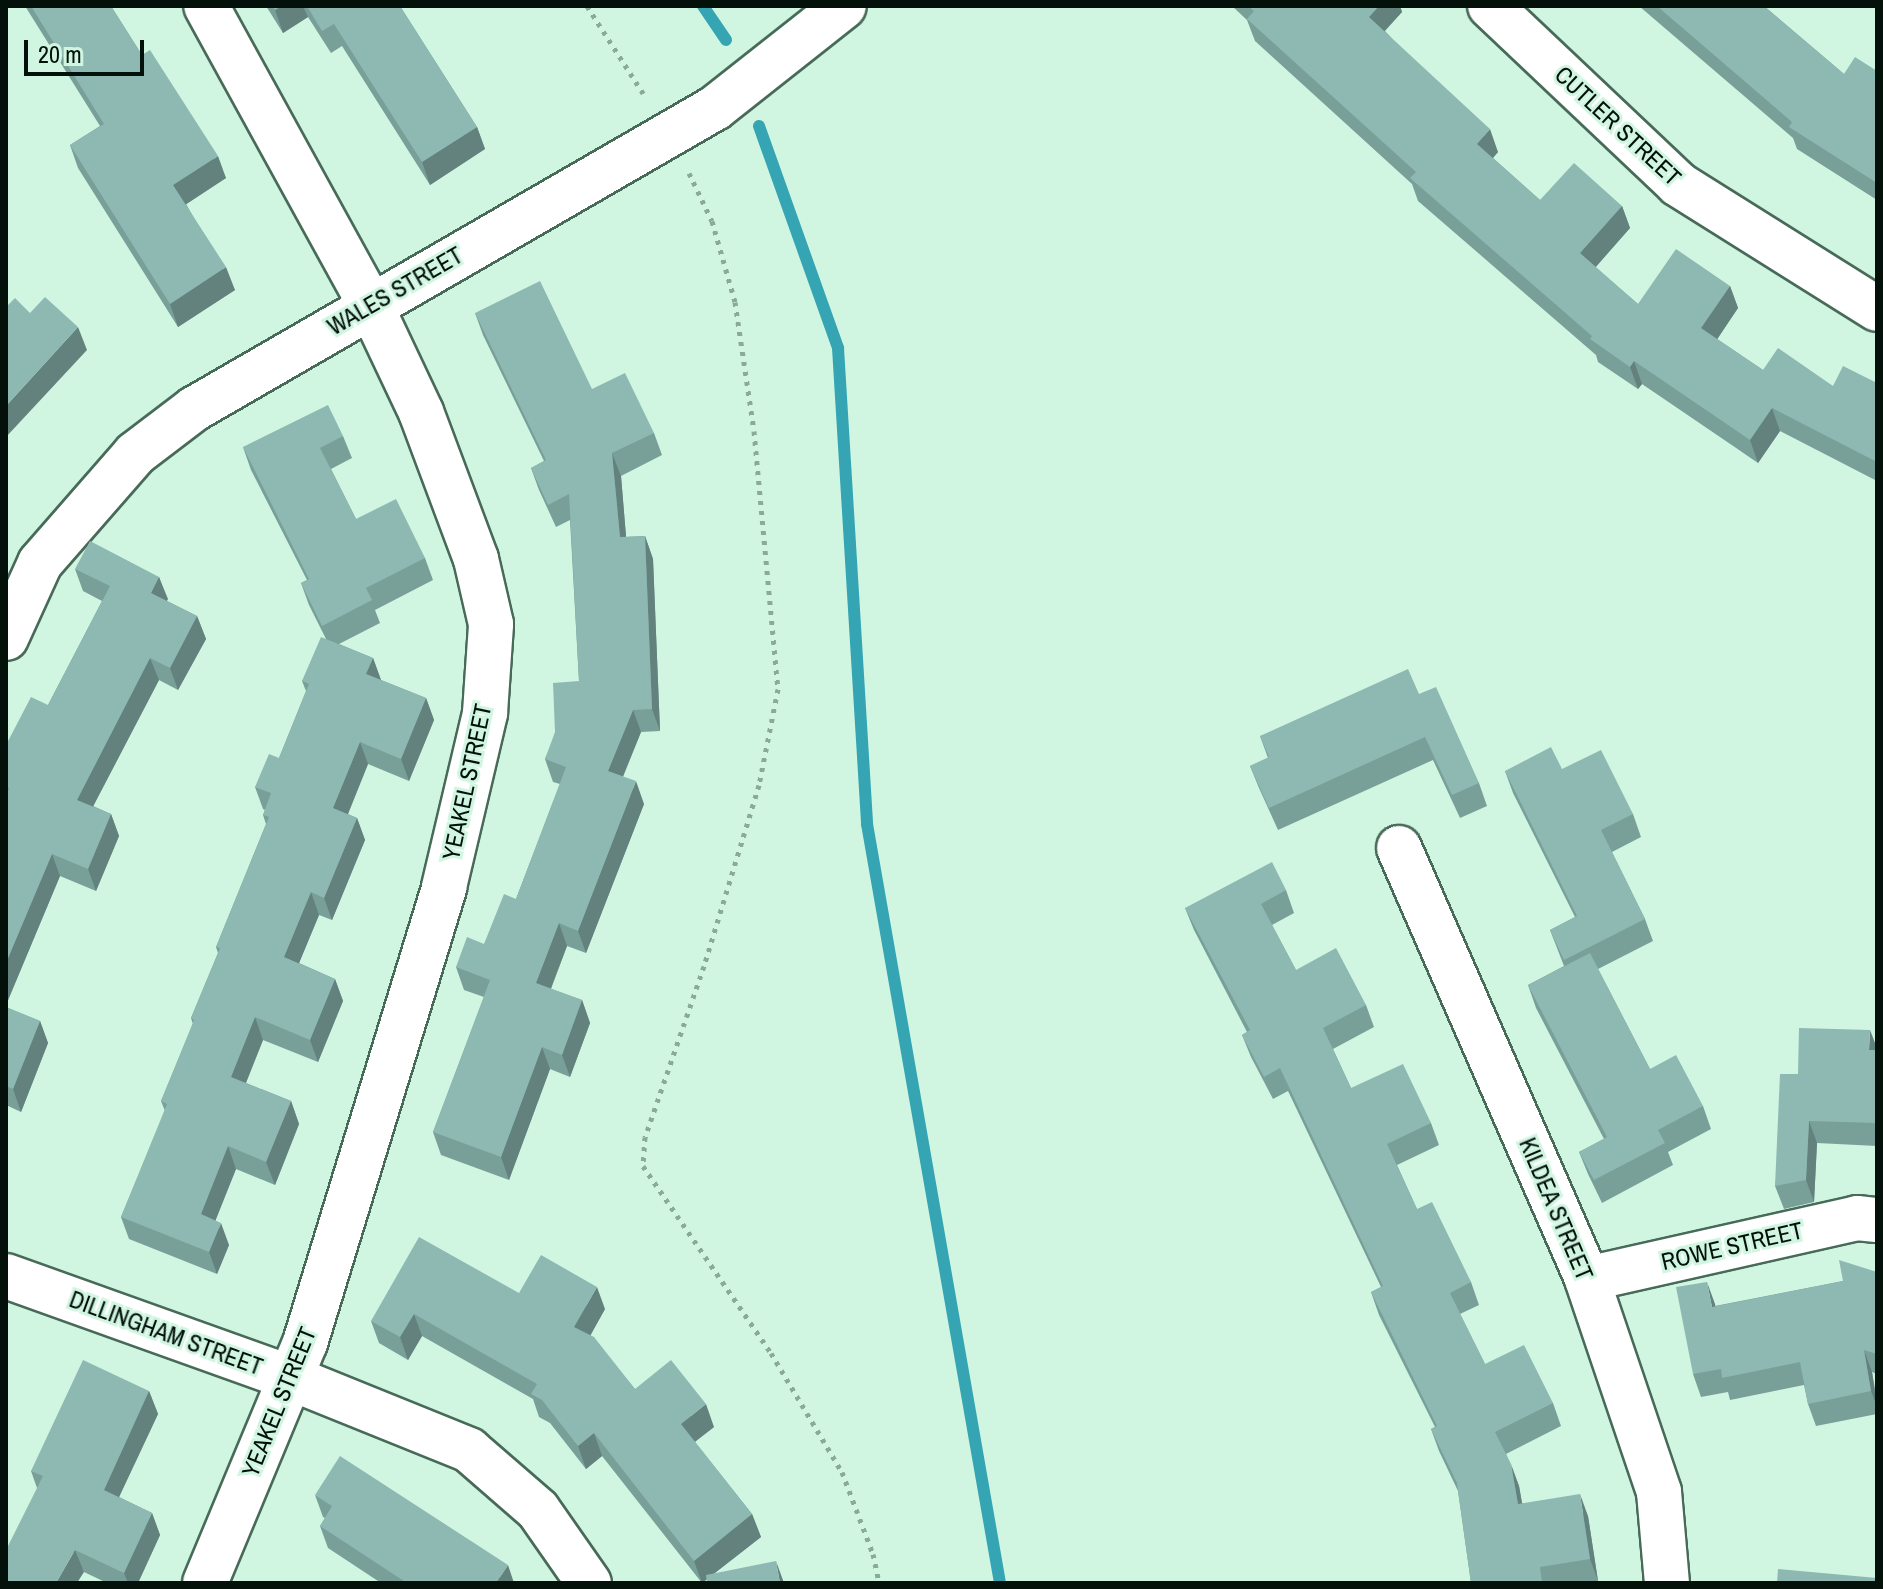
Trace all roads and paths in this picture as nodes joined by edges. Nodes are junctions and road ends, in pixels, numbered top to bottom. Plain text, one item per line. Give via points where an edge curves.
1 (206, 6) edge
2 (587, 6) edge
3 (844, 6) edge
4 (1490, 6) edge
5 (670, 135) junction
6 (370, 304) junction
7 (1877, 309) edge
8 (6, 638) edge
9 (1399, 848) dead end
10 (1877, 1220) edge
11 (6, 1276) edge
12 (1587, 1279) junction
13 (291, 1378) junction
14 (205, 1583) edge
15 (589, 1583) edge
16 (879, 1583) edge
17 (1667, 1583) edge

1 - 6 street, YEAKEL STREET
2 - 5 path
3 - 5 street, WALES STREET via 715,108
4 - 7 street, CUTLER STREET via 1678,184
5 - 6 street, WALES STREET
5 - 16 path via 712,221 735,302 754,431 778,689 759,785 645,1137 643,1166 771,1353 842,1472
6 - 8 street, WALES STREET via 194,409 135,454 40,563
6 - 13 street, YEAKEL STREET via 421,412 476,559 491,624 485,713 444,887
9 - 12 street, KILDEA STREET
10 - 12 street, ROWE STREET via 1857,1218
11 - 13 street, DILLINGHAM STREET
12 - 17 street, KILDEA STREET via 1659,1492
13 - 14 street, YEAKEL STREET
13 - 15 street, DILLINGHAM STREET via 469,1450 538,1510

